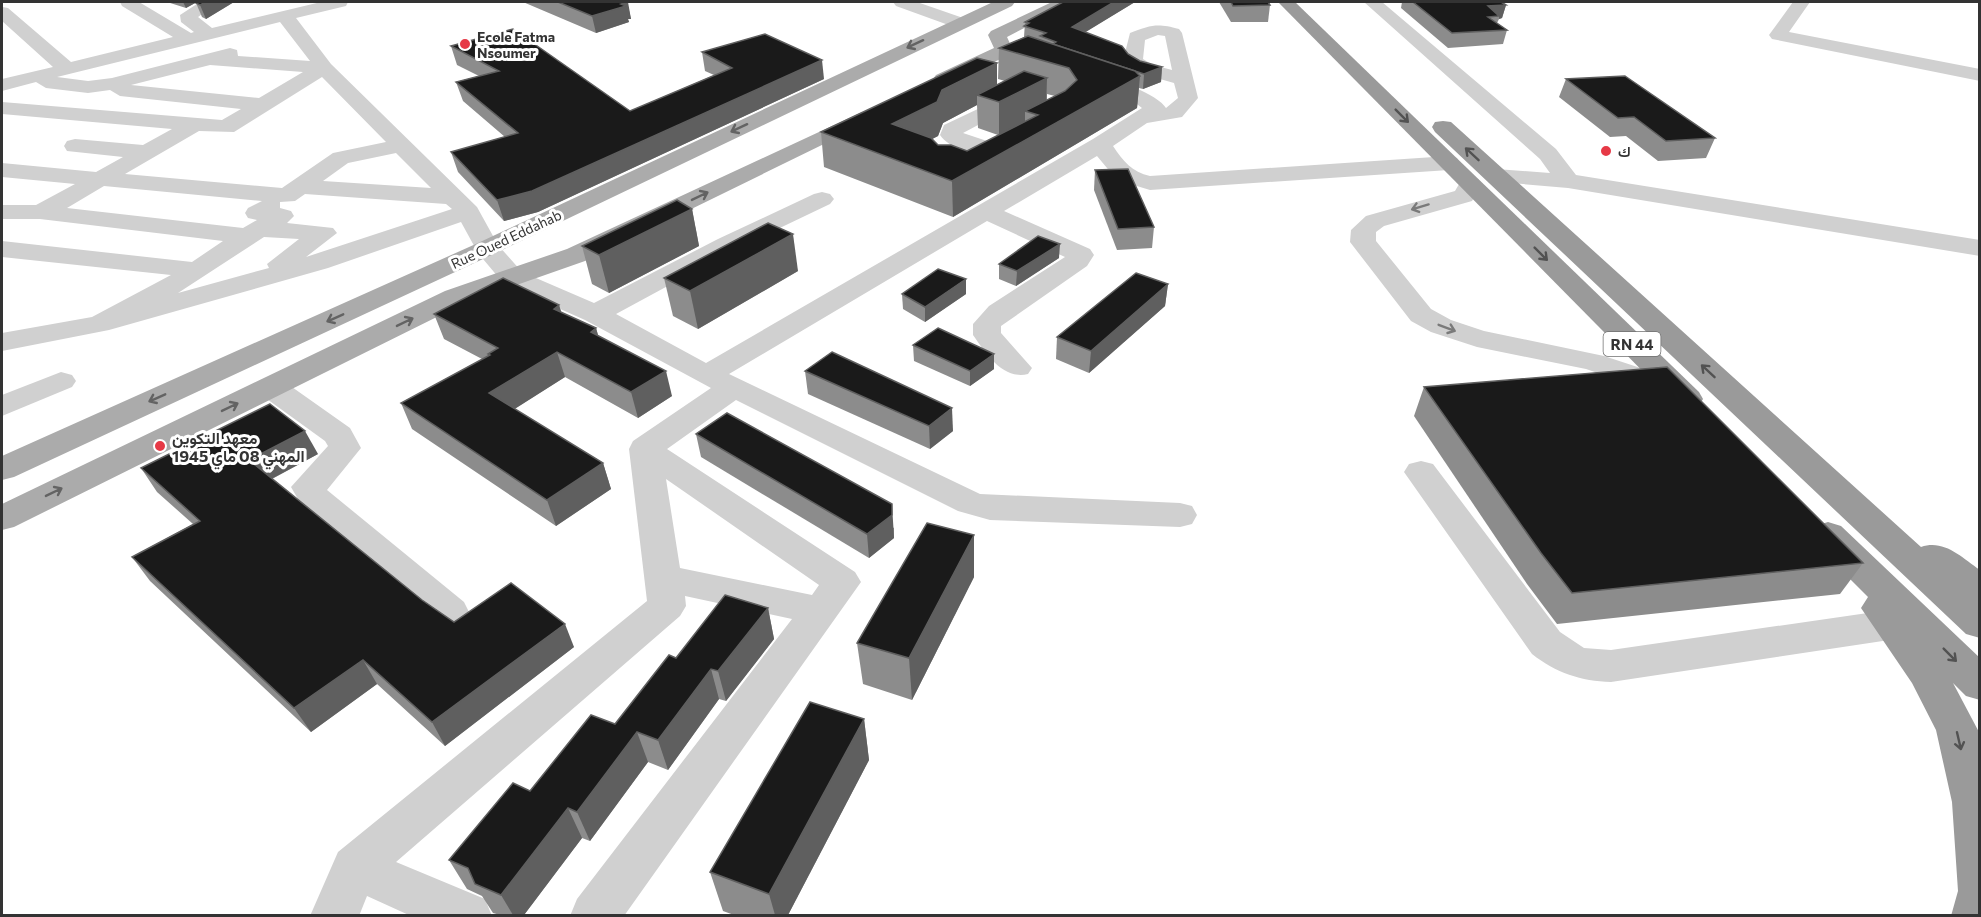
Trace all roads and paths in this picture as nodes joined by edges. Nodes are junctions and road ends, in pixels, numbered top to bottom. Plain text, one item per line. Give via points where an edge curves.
1 (128, 2) edge
2 (211, 2) edge
3 (340, 2) edge
4 (902, 2) edge
5 (1006, 2) edge
6 (1065, 2) edge
7 (1286, 2) edge
8 (1307, 2) edge
9 (1372, 2) edge
10 (1802, 2) edge
11 (282, 8) edge
12 (6, 20) edge
13 (960, 23) junction
14 (209, 34) junction
15 (302, 36) junction
16 (188, 39) junction
17 (1009, 47) junction
18 (209, 59) junction
19 (324, 68) junction
20 (67, 69) junction
21 (954, 74) junction
22 (1077, 75) edge
23 (1980, 75) edge
24 (143, 76) junction
25 (1184, 79) dead end
26 (23, 80) junction
27 (2, 85) edge
28 (88, 87) junction
29 (922, 89) edge
30 (288, 90) junction
31 (263, 105) junction
32 (2, 108) edge
33 (881, 109) edge
34 (1144, 117) junction
35 (196, 124) junction
36 (226, 127) junction
37 (1101, 144) junction
38 (403, 145) junction
39 (75, 146) dead end
40 (149, 152) junction
41 (341, 158) junction
42 (1449, 163) junction
43 (422, 164) junction
44 (965, 164) edge
45 (2, 170) edge
46 (101, 178) junction
47 (1483, 180) junction
48 (1568, 181) junction
49 (140, 182) junction
50 (293, 192) junction
51 (822, 199) dead end
52 (460, 205) junction
53 (986, 211) junction
54 (40, 212) junction
55 (2, 213) edge
56 (662, 215) junction
57 (254, 232) junction
58 (727, 244) junction
59 (487, 248) junction
60 (1980, 248) edge
61 (2, 249) edge
62 (189, 276) junction
63 (513, 278) junction
64 (247, 282) junction
65 (595, 314) junction
66 (99, 324) junction
67 (2, 342) edge
68 (1017, 368) dead end
69 (61, 381) dead end
70 (720, 381) junction
71 (272, 387) junction
72 (1684, 395) junction
73 (2, 406) edge
74 (1751, 411) junction
75 (1709, 420) edge
76 (645, 449) junction
77 (2, 469) edge
78 (1421, 472) dead end
79 (1180, 515) dead end
80 (2, 518) edge
81 (1811, 518) edge
82 (663, 578) junction
83 (1980, 589) edge
84 (821, 611) junction
85 (450, 612) dead end
86 (1904, 623) junction
87 (1980, 623) edge
88 (1980, 684) edge
89 (354, 868) junction
90 (1980, 887) edge
91 (1980, 896) edge
92 (334, 915) edge
93 (468, 915) edge
94 (594, 915) edge
95 (1975, 915) edge

1 - 16 street
2 - 14 street via 189,15 190,22
3 - 11 street
4 - 13 street
5 - 13 main road, Rue Oued Eddahab
6 - 17 main road
7 -> 42 highway, RN 44
47 -> 8 highway, RN 44
9 - 48 street via 1548,154
10 - 23 street via 1778,35
11 - 14 street via 261,21
11 - 15 street
12 - 20 street
13 - 17 main road
13 -> 59 main road, Rue Oued Eddahab
14 - 16 street
15 - 18 street
15 - 19 street
16 - 20 street
17 - 21 main road
18 - 19 street
18 - 24 street
19 - 30 street
19 - 38 street
20 - 26 street
21 - 29 main road
21 - 44 street via 1032,97 952,130 951,135 961,142 1000,145
22 - 34 street via 1140,97 1156,108
24 - 28 street
24 - 30 street
25 - 34 street via 1188,98 1181,110
26 - 27 street
26 - 28 street
28 - 31 street
30 - 31 street
31 - 36 street
32 - 35 street
56 -> 33 main road
34 - 37 street
35 - 36 street
35 - 40 street
36 - 49 street
37 - 42 street via 1119,172 1150,183
37 - 53 street
38 - 41 street
38 - 43 street
39 - 40 street
40 - 46 street
41 - 43 street
41 - 50 street
42 - 47 highway, RN 44
43 - 52 street
45 - 46 street
46 - 49 street
46 - 54 street
47 - 48 street
47 -> 72 highway, RN 44
47 -> 72 street via 1464,196 1375,221 1364,230 1363,242 1421,315 1477,338 1594,362
74 -> 47 highway, RN 44
48 - 60 street
49 - 50 street
50 - 52 street
50 - 57 street via 257,213 282,216
51 - 58 street
52 - 59 street
52 - 64 street
53 - 68 street via 1081,255 987,324 987,335
53 - 70 street
54 - 55 street
54 - 57 street
56 - 58 street
56 - 63 main road via 576,255
57 - 62 street
57 - 64 street via 324,233
58 - 65 street
59 - 63 street
59 -> 77 main road, Rue Oued Eddahab
61 - 62 street
62 - 64 street
62 - 66 street via 141,306
63 - 65 street
71 -> 63 main road via 455,297
64 - 66 street
65 - 70 street
66 - 67 street
69 - 73 street
70 - 76 street
70 - 79 street via 970,503 990,508
80 -> 71 main road
71 - 85 street via 339,435 345,448 308,488 314,498
72 - 75 highway, RN 44
74 - 83 highway via 1948,568
74 - 87 highway, RN 44
76 - 82 street
76 - 84 street via 842,582
78 - 86 street via 1546,644 1567,660 1587,666 1611,666
81 - 86 highway
82 - 84 street
82 - 89 street via 666,606
84 - 94 street
86 -> 88 highway
86 -> 90 highway via 1957,729 1974,802
89 - 92 street
89 - 93 street
91 - 95 highway

